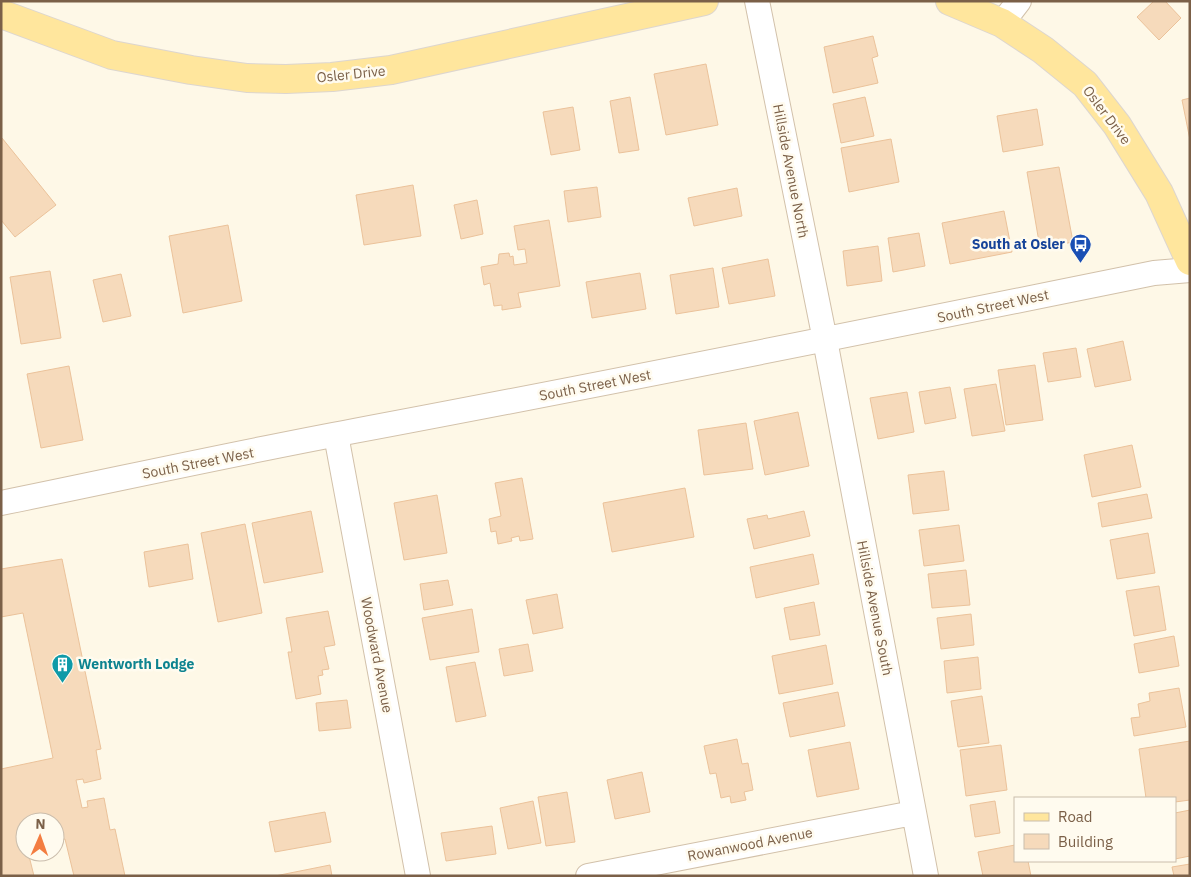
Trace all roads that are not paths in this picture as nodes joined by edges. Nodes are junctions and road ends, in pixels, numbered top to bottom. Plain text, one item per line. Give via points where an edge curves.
1 (704, 1) edge
2 (757, 1) edge
3 (950, 1) edge
4 (1019, 1) edge
5 (1, 14) edge
6 (1002, 23) junction
7 (1190, 260) edge
8 (1190, 270) edge
9 (824, 340) junction
10 (336, 435) junction
11 (1, 503) edge
12 (913, 812) junction
13 (418, 876) edge
14 (588, 876) edge
15 (926, 876) edge

1 - 5 main road, Osler Drive via 391,70 286,79 228,76 112,55
2 - 9 street, Hillside Avenue North
3 - 6 main road, Osler Drive
4 - 6 street
6 - 7 main road, Osler Drive via 1043,50 1085,84 1117,125 1159,193
8 - 9 street, South Street West via 1154,273
9 - 10 street, South Street West
9 - 12 street, Hillside Avenue South
10 - 11 street, South Street West
10 - 13 street, Woodward Avenue
12 - 14 street, Rowanwood Avenue
12 - 15 street, Hillside Avenue South

